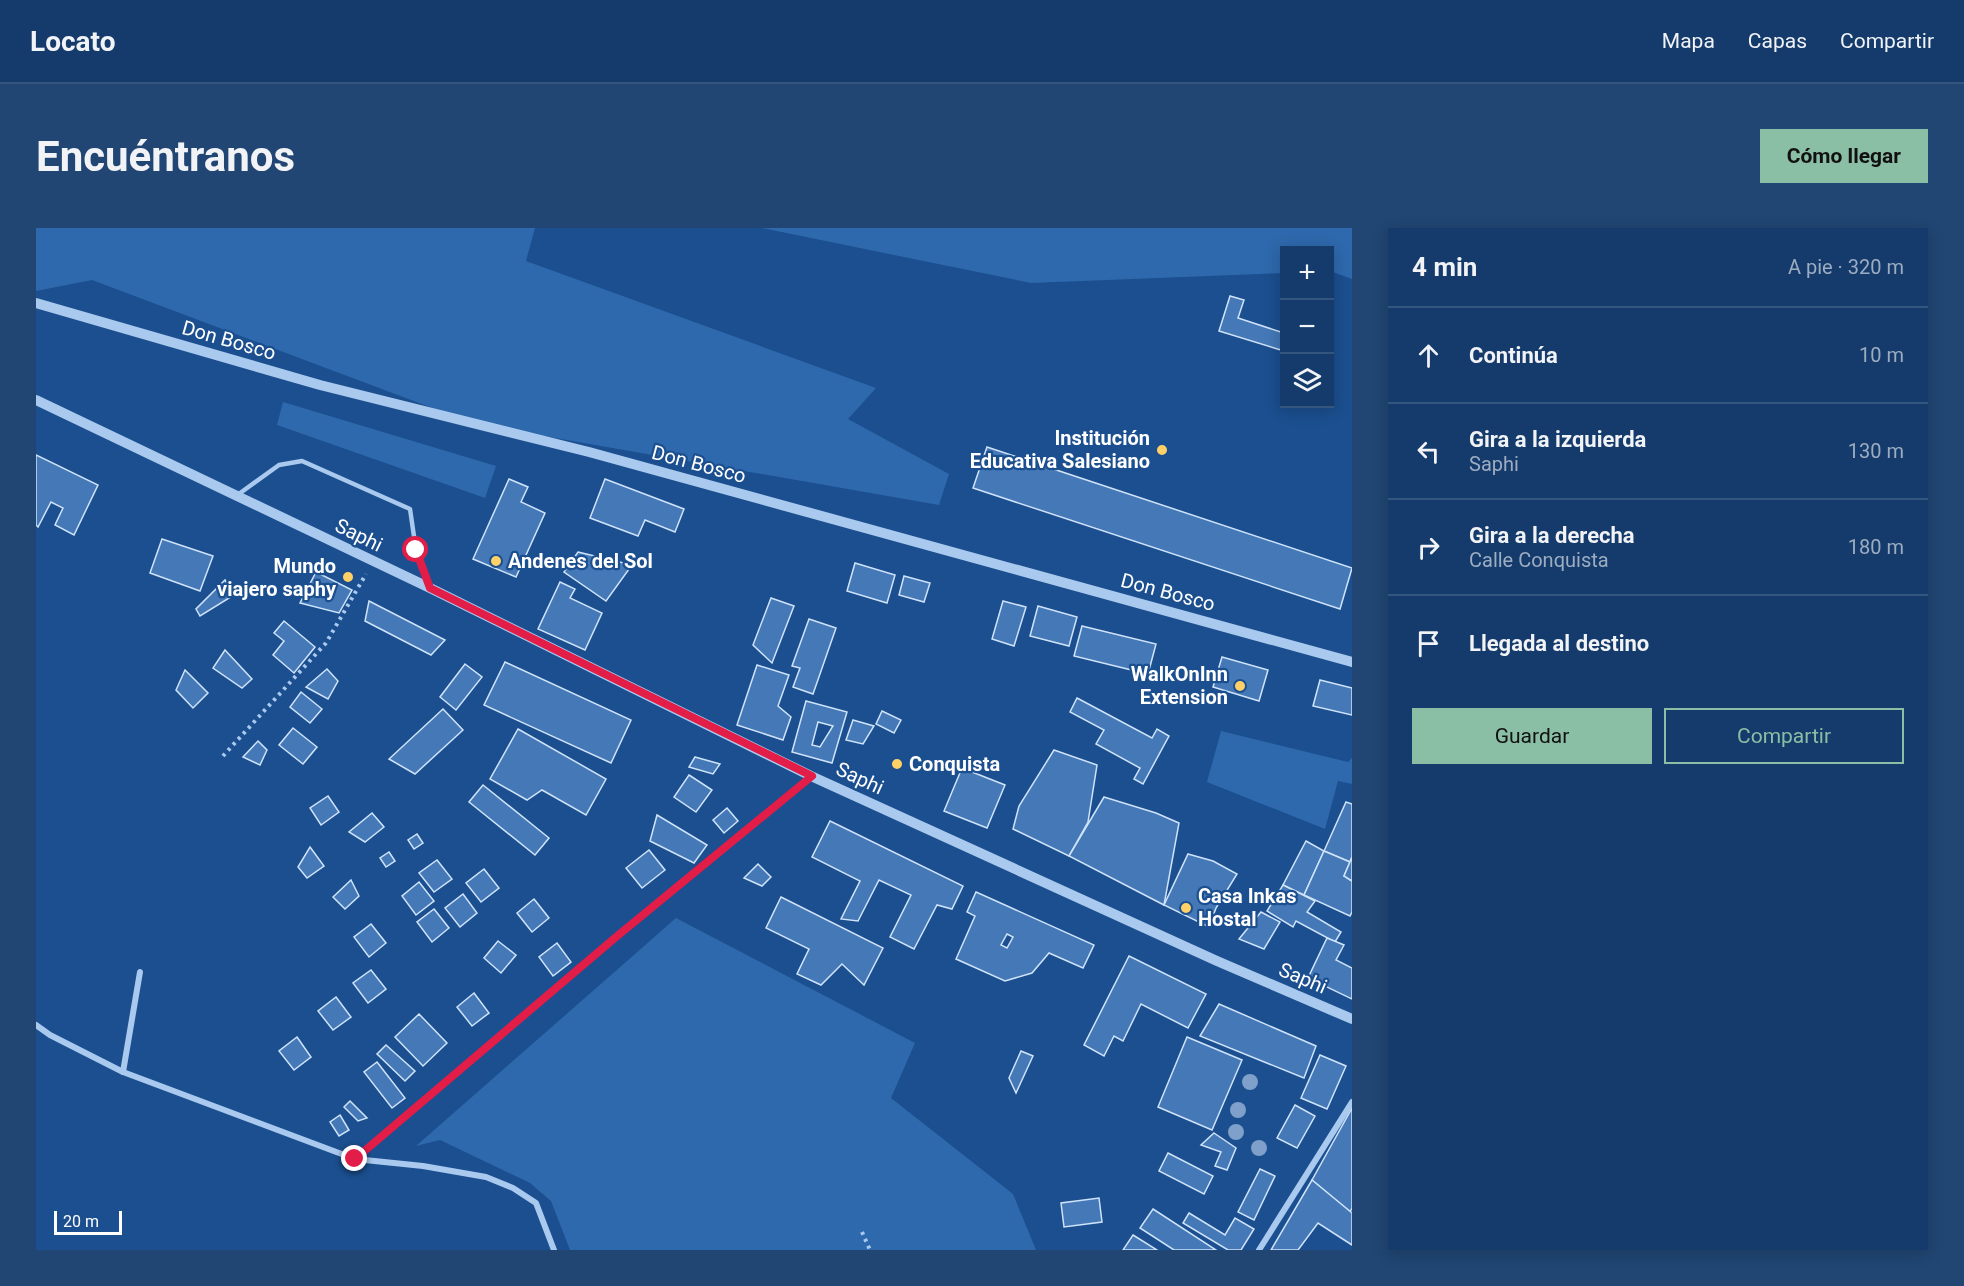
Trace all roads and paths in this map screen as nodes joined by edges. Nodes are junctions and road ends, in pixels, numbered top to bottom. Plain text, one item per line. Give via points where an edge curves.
1 (36, 303) edge
2 (36, 400) edge
3 (236, 496) junction
4 (374, 561) junction
5 (430, 588) junction
6 (1352, 662) edge
7 (223, 756) dead end
8 (812, 776) junction
9 (140, 972) dead end
10 (1352, 1018) edge
11 (36, 1025) edge
12 (123, 1072) junction
13 (1352, 1102) edge
14 (355, 1159) junction
15 (862, 1232) dead end
16 (554, 1250) edge
17 (870, 1250) edge
18 (1259, 1250) edge

1 - 6 street, Don Bosco via 320,385 589,452
2 - 3 street, Saphi
3 - 4 street, Saphi
3 - 5 lane via 279,465 302,461 410,508 416,550
4 - 5 street, Saphi
4 - 7 path via 326,643
5 - 8 street, Saphi
8 - 10 street, Saphi via 1217,961
8 - 14 street
9 - 12 street
11 - 12 street
12 - 14 street
13 - 18 street
14 - 16 street via 486,1177 513,1188 536,1203
15 - 17 path

